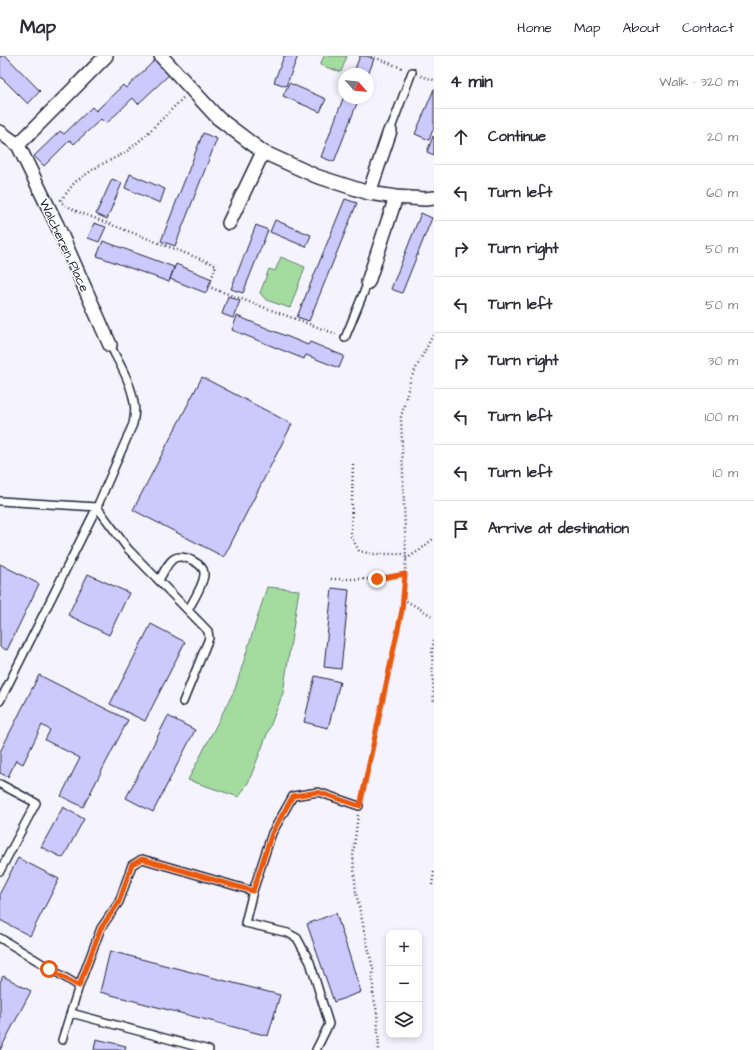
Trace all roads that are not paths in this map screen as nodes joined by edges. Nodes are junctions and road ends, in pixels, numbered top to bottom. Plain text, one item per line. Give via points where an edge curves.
1 (106, 56) edge
2 (161, 56) edge
3 (412, 72) dead end
4 (390, 131) joint
5 (0, 132) edge
6 (18, 145) junction
7 (263, 152) junction
8 (369, 193) junction
9 (396, 197) junction
10 (434, 198) edge
11 (228, 223) dead end
12 (368, 282) joint
13 (345, 338) road end
14 (110, 345) joint
15 (0, 501) edge
16 (97, 507) junction
17 (159, 580) junction
18 (188, 610) junction
19 (0, 701) edge
20 (183, 702) dead end
21 (0, 784) edge
22 (360, 806) road end
23 (0, 871) edge
24 (253, 891) junction
25 (0, 938) edge
26 (79, 986) junction
27 (71, 1013) junction
28 (62, 1040) dead end
29 (208, 1050) edge
30 (316, 1050) edge

1 - 6 street
2 - 7 street via 218,118
3 - 4 lane
4 - 8 street
5 - 6 street, Walcheren Place
6 - 14 street, Walcheren Place
7 - 8 street via 316,176
7 - 11 street
8 - 9 street
9 - 10 street
9 - 12 street
12 - 13 lane
14 - 16 lane via 126,376 135,412
15 - 16 lane
16 - 17 lane via 128,549
16 - 19 lane
17 - 18 lane
17 - 18 lane via 176,557 182,557 202,567 205,571 204,578
18 - 20 lane via 208,631 210,638
21 - 23 lane via 36,802
22 - 24 lane via 318,792 293,796 272,833
24 - 26 lane via 142,859 132,864 119,902 101,928
24 - 30 lane via 244,923 288,933 297,938 310,962 329,1024
25 - 26 lane
26 - 27 lane
27 - 28 lane
27 - 29 lane

